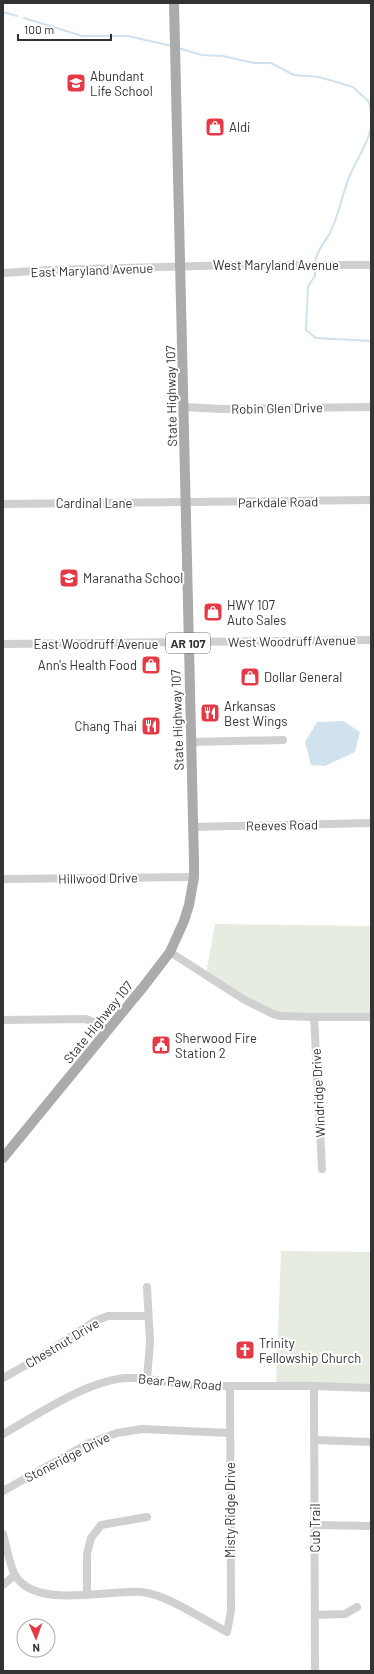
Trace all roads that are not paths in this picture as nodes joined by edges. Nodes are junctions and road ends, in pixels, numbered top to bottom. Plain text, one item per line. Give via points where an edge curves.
1 (174, 3) edge
2 (371, 265) edge
3 (180, 267) junction
4 (3, 273) edge
5 (184, 407) junction
6 (371, 407) edge
7 (371, 500) edge
8 (185, 503) junction
9 (3, 504) edge
10 (371, 640) edge
11 (188, 643) junction
12 (3, 644) edge
13 (284, 740) dead end
14 (191, 742) junction
15 (371, 824) edge
16 (193, 827) junction
17 (194, 877) junction
18 (3, 879) edge
19 (170, 952) junction
20 (314, 1017) junction
21 (371, 1018) edge
22 (3, 1020) edge
23 (108, 1030) junction
24 (3, 1158) edge
25 (322, 1169) dead end
26 (147, 1287) dead end
27 (148, 1316) junction
28 (3, 1378) edge
29 (147, 1379) junction
30 (314, 1386) junction
31 (230, 1387) junction
32 (371, 1388) edge
33 (230, 1433) junction
34 (3, 1434) edge
35 (315, 1440) junction
36 (371, 1442) edge
37 (3, 1491) edge
38 (147, 1516) dead end
39 (315, 1525) junction
40 (371, 1526) edge
41 (3, 1534) edge
42 (15, 1575) junction
43 (3, 1585) edge
44 (87, 1594) junction
45 (357, 1607) dead end
46 (315, 1615) junction
47 (315, 1671) edge

1 - 3 main road, State Highway 107 / AR 107
2 - 3 street, West Maryland Avenue
3 - 4 street, East Maryland Avenue
3 - 5 main road, State Highway 107 / AR 107
5 - 6 street, Robin Glen Drive
5 - 8 main road, State Highway 107 / AR 107
7 - 8 street, Parkdale Road
8 - 9 street, Cardinal Lane
8 - 11 main road, State Highway 107 / AR 107
10 - 11 street, West Woodruff Avenue
11 - 12 street, East Woodruff Avenue
11 - 14 main road, State Highway 107 / AR 107
13 - 14 street
14 - 16 main road, State Highway 107 / AR 107
15 - 16 street, Reeves Road
16 - 17 main road, State Highway 107 / AR 107
17 - 18 street, Hillwood Drive
17 - 19 main road, State Highway 107 / AR 107 via 184,921
19 - 20 street via 258,1007 281,1016
19 - 23 main road, State Highway 107 / AR 107
20 - 21 street
20 - 25 street, Windridge Drive
22 - 23 street via 86,1019
23 - 24 main road, State Highway 107 / AR 107
26 - 27 street
27 - 28 street, Chestnut Drive via 108,1316 95,1321
27 - 29 street via 150,1342
29 - 31 street, Bear Paw Road via 184,1385
29 - 34 street, Bear Paw Road via 119,1378 88,1387
30 - 31 street, Bear Paw Road
30 - 32 street, Bear Paw Road
30 - 35 street, Cub Trail
31 - 33 street, Misty Ridge Drive
33 - 37 street, Stoneridge Drive via 142,1429 117,1433 89,1443
33 - 44 street, Misty Ridge Drive via 231,1611 227,1632 161,1597 143,1592
35 - 36 street
35 - 39 street, Cub Trail
38 - 44 street via 101,1525 91,1538 87,1554
39 - 40 street
39 - 46 street, Cub Trail
41 - 42 street
42 - 43 street
42 - 44 street via 27,1587 45,1594
45 - 46 street via 345,1614
46 - 47 street, Cub Trail

